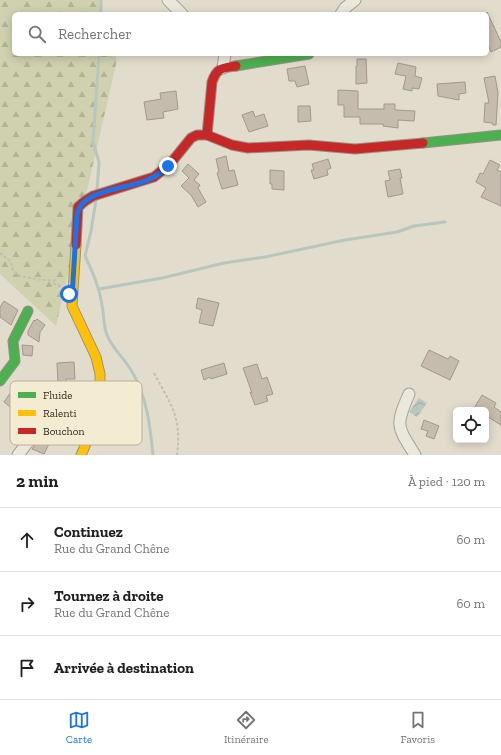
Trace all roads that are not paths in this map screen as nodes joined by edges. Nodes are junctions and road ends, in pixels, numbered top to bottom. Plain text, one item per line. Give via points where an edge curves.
1 (168, 0) edge
2 (355, 0) edge
3 (180, 12) edge
4 (342, 12) edge
5 (225, 56) edge
6 (297, 56) edge
7 (223, 68) junction
8 (207, 135) junction
9 (501, 135) edge
10 (28, 311) dead end
11 (0, 381) edge
12 (100, 381) edge
13 (409, 394) dead end
14 (26, 445) edge
15 (85, 445) edge
16 (18, 455) edge
17 (81, 455) edge
18 (415, 455) edge

1 - 3 street
2 - 4 street
5 - 7 street
6 - 7 street
7 - 8 street via 216,72 212,82
8 - 9 street via 248,148 309,145 354,149
8 - 12 street via 192,137 168,166 154,176 137,184 86,199 78,207 72,306 96,357
10 - 11 street via 13,342 15,361
13 - 18 street via 399,426
14 - 16 street
15 - 17 street

